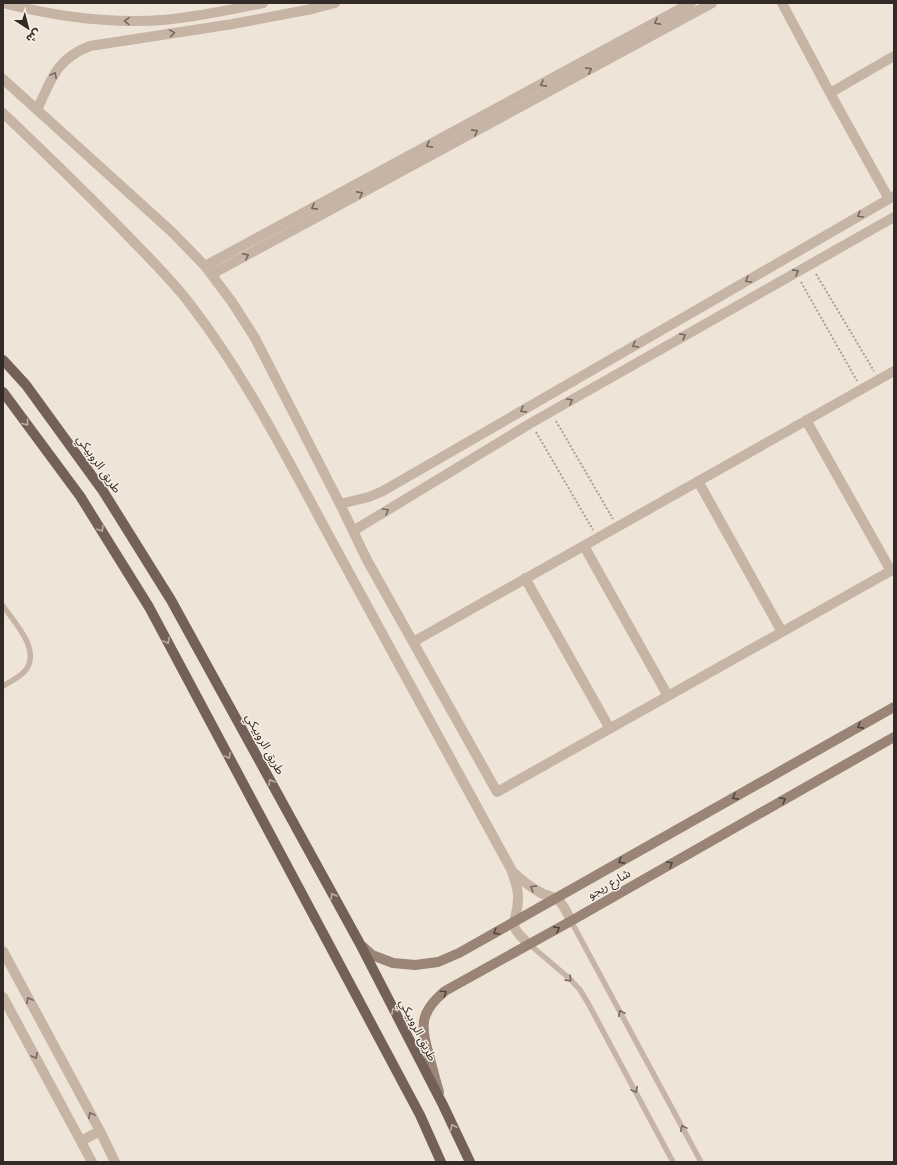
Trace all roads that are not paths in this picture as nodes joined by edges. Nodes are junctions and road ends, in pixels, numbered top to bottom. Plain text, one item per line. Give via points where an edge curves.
1 (3, 3) edge
2 (263, 3) edge
3 (335, 3) edge
4 (692, 3) edge
5 (712, 3) edge
6 (782, 3) edge
7 (894, 56) edge
8 (3, 79) edge
9 (830, 93) junction
10 (37, 110) junction
11 (3, 113) edge
12 (377, 179) junction
13 (891, 197) edge
14 (894, 217) edge
15 (208, 270) junction
16 (3, 360) edge
17 (610, 360) junction
18 (894, 371) edge
19 (618, 373) junction
20 (3, 392) edge
21 (806, 420) junction
22 (698, 481) junction
23 (340, 504) junction
24 (353, 531) junction
25 (584, 546) junction
26 (892, 570) edge
27 (526, 578) junction
28 (3, 606) edge
29 (782, 632) junction
30 (413, 642) junction
31 (3, 686) edge
32 (668, 696) junction
33 (894, 707) edge
34 (610, 729) junction
35 (894, 737) edge
36 (511, 869) junction
37 (555, 898) junction
38 (571, 921) junction
39 (513, 922) junction
40 (358, 942) junction
41 (529, 944) junction
42 (3, 951) edge
43 (3, 997) edge
44 (443, 1105) junction
45 (100, 1131) junction
46 (81, 1141) junction
47 (92, 1162) edge
48 (115, 1162) edge
49 (441, 1162) edge
50 (470, 1162) edge
51 (673, 1162) edge
52 (701, 1162) edge

2 -> 1 street via 195,16 134,21 73,18
10 -> 3 street via 61,64 90,46 233,24
4 -> 12 street
12 -> 5 street
6 - 9 street
7 - 9 street
8 - 10 street
9 - 13 street
10 - 15 street via 172,232
11 - 36 street via 160,269 189,302 228,358 268,424
12 - 15 street
13 -> 17 street
19 -> 14 street
15 - 23 street via 255,338
40 -> 16 main road, طريق الروبيكي via 171,600 104,491 26,385
17 - 19 street
17 -> 23 street via 383,491
18 - 21 street
24 -> 19 street
20 -> 49 main road via 80,496 149,607 420,1115
21 - 22 street
21 - 26 street
22 - 25 street
22 - 29 street
23 - 24 street
24 - 30 street
25 - 27 street
25 - 32 street
26 - 29 street
27 - 30 street
27 - 34 street
28 - 31 lane via 25,638 30,654 27,669 23,674
29 - 32 street
30 - 34 street via 497,792
32 - 34 street
33 -> 37 main road, شارع ريجو
38 -> 35 main road, شارع ريجو
37 -> 36 street via 535,890
36 - 39 street via 518,896
37 - 38 street via 563,905
37 - 39 main road, شارع ريجو
41 -> 38 main road, شارع ريجو
52 -> 38 lane
39 -> 40 main road, شارع ريجو via 459,953 438,962 416,965 393,963 372,955
39 - 41 street via 517,933
44 -> 40 main road, طريق الروبيكي
44 -> 41 main road, شارع ريجو via 424,1038 423,1027 429,1007 445,991
41 -> 51 lane via 580,990
45 -> 42 street
43 -> 46 street
50 -> 44 main road, طريق الروبيكي
45 - 46 street
45 - 48 street
46 - 47 street

